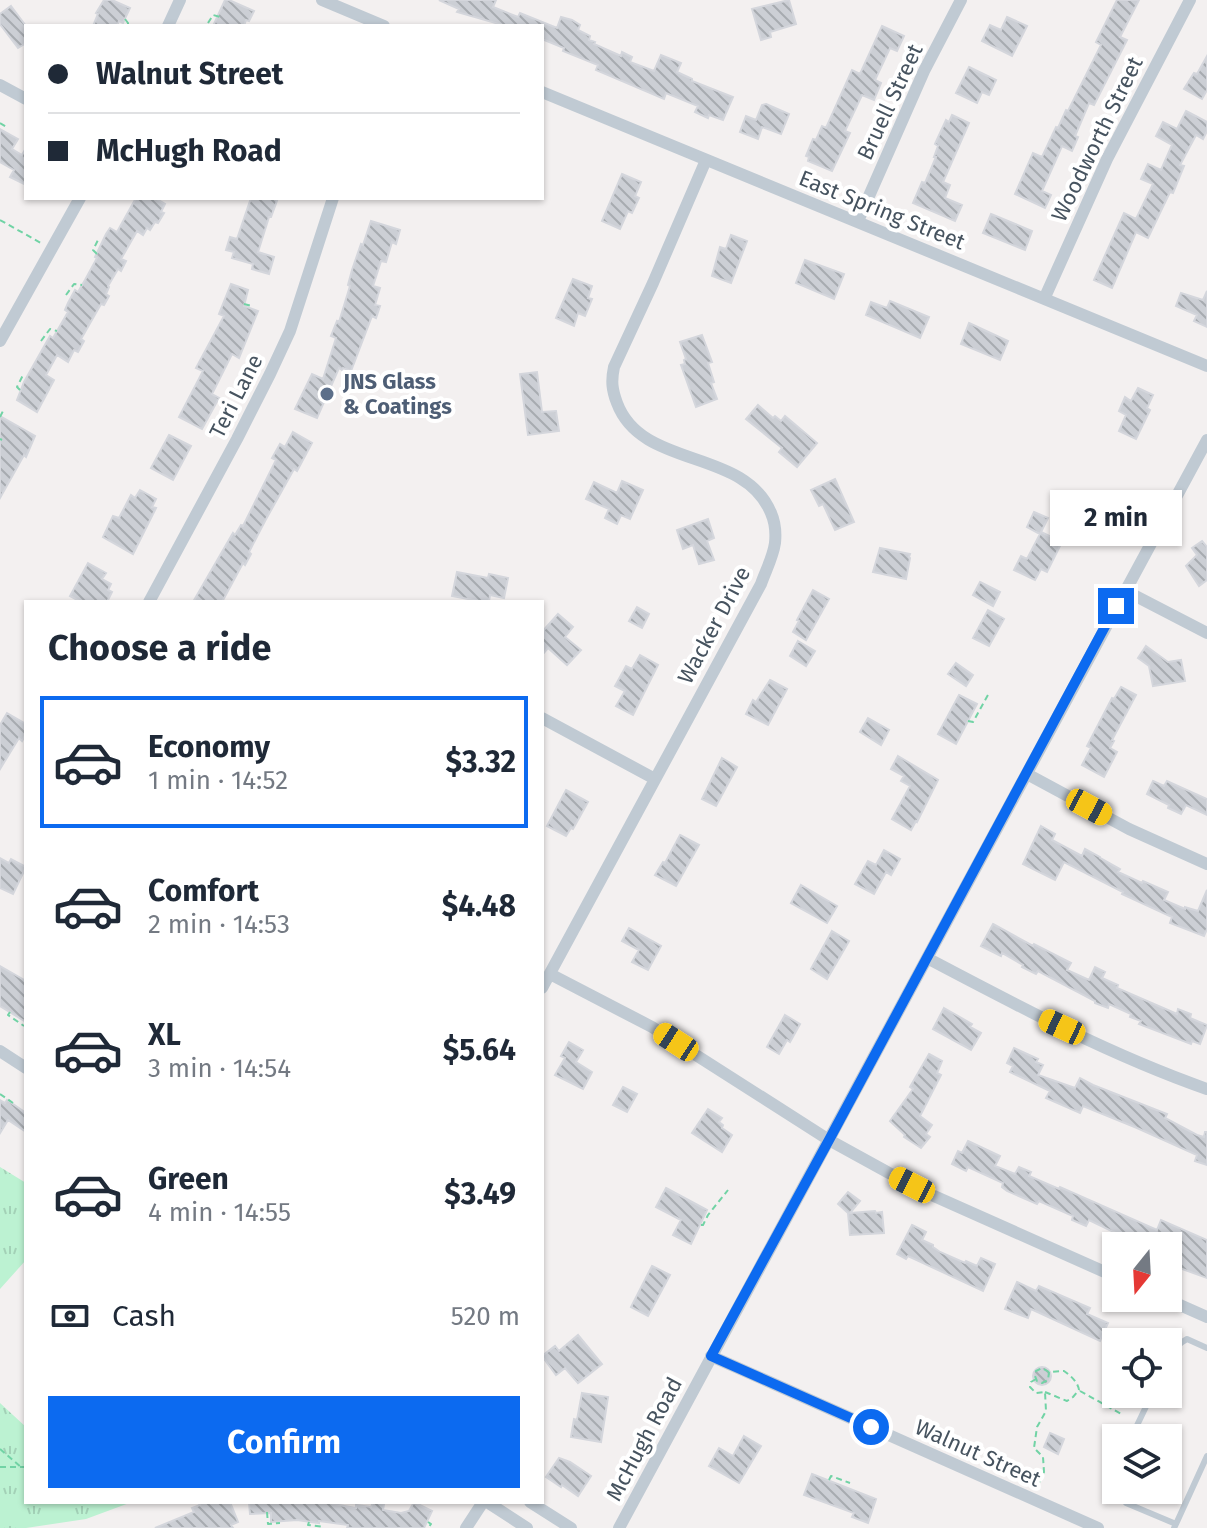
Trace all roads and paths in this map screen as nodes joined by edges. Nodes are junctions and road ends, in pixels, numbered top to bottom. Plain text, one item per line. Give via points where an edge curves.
1 (180, 0) edge
2 (322, 0) edge
3 (961, 0) edge
4 (1190, 0) edge
5 (220, 17) dead end
6 (125, 19) dead end
7 (208, 23) dead end
8 (128, 24) edge
9 (169, 24) edge
10 (379, 24) edge
11 (0, 85) edge
12 (544, 93) edge
13 (24, 98) edge
14 (0, 123) edge
15 (8, 128) dead end
16 (706, 160) junction
17 (79, 200) edge
18 (332, 200) edge
19 (0, 220) edge
20 (858, 221) junction
21 (99, 238) dead end
22 (44, 245) dead end
23 (97, 254) dead end
24 (82, 285) dead end
25 (66, 295) dead end
26 (1045, 297) junction
27 (244, 304) dead end
28 (252, 306) dead end
29 (57, 331) dead end
30 (0, 341) edge
31 (41, 341) dead end
32 (1207, 366) edge
33 (24, 373) dead end
34 (20, 390) dead end
35 (3, 411) dead end
36 (0, 417) edge
37 (1207, 440) edge
38 (1124, 590) junction
39 (150, 600) edge
40 (1207, 633) edge
41 (989, 693) dead end
42 (544, 719) edge
43 (968, 721) dead end
44 (1027, 774) junction
45 (655, 779) junction
46 (1207, 864) edge
47 (927, 958) junction
48 (550, 974) junction
49 (544, 984) edge
50 (10, 1012) dead end
51 (24, 1026) dead end
52 (0, 1051) edge
53 (24, 1067) edge
54 (1207, 1089) edge
55 (0, 1094) edge
56 (13, 1103) dead end
57 (829, 1140) junction
58 (728, 1190) dead end
59 (701, 1225) dead end
60 (1102, 1271) edge
61 (1182, 1306) edge
62 (1207, 1317) edge
63 (1182, 1342) edge
64 (1207, 1348) edge
65 (711, 1356) junction
66 (1049, 1372) junction
67 (1036, 1379) junction
68 (1079, 1390) junction
69 (1045, 1392) junction
70 (1123, 1415) dead end
71 (0, 1449) edge
72 (1207, 1456) edge
73 (0, 1467) edge
74 (21, 1467) joint
75 (829, 1480) dead end
76 (1008, 1481) dead end
77 (1040, 1481) junction
78 (850, 1483) dead end
79 (1037, 1486) dead end
80 (484, 1504) edge
81 (488, 1504) edge
82 (533, 1504) edge
83 (1128, 1504) edge
84 (267, 1512) dead end
85 (309, 1522) dead end
86 (428, 1522) dead end
87 (280, 1523) dead end
88 (1175, 1526) edge
89 (324, 1527) edge
90 (428, 1528) edge
91 (466, 1528) edge
92 (527, 1528) edge
93 (571, 1528) edge
94 (619, 1528) edge
95 (1098, 1528) edge

1 - 9 street
2 - 10 street
3 - 20 street, Bruell Street
4 - 26 street, Woodworth Street via 1107,159
5 - 7 path via 213,15
6 - 8 path
11 - 13 street
12 - 16 street, East Spring Street
14 - 15 path
16 - 20 street, East Spring Street
16 - 45 street, Wacker Drive via 611,381 620,412 643,437 729,472 758,491 774,521 775,540 761,584
17 - 30 street
18 - 39 street, Teri Lane via 290,331
19 - 22 path
20 - 26 street, East Spring Street
21 - 23 path via 93,250
24 - 25 path via 74,284
26 - 32 street, East Spring Street
27 - 28 path
29 - 31 path via 50,329
33 - 34 path
35 - 36 path
37 - 38 street, McHugh Road
38 - 40 street
38 - 44 street, McHugh Road
41 - 43 path via 973,722
42 - 45 street
44 - 46 street
44 - 47 street, McHugh Road
45 - 48 street, Wacker Drive
47 - 54 street via 1026,1011
47 - 57 street, McHugh Road
48 - 49 street, Wacker Drive
48 - 57 street via 652,1027
50 - 51 path
52 - 53 street
55 - 56 path
57 - 60 street via 934,1196
57 - 65 street, McHugh Road
58 - 59 path
61 - 62 street
63 - 64 lane
65 - 94 street, McHugh Road
65 - 95 street, Walnut Street
66 - 67 path via 1046,1382
66 - 67 path via 1038,1369
66 - 68 path via 1066,1373
67 - 69 path via 1032,1390
68 - 69 path via 1067,1401
68 - 70 path
69 - 77 path via 1046,1411 1034,1438 1034,1448 1043,1457
71 - 74 path
72 - 88 lane
73 - 74 path
75 - 78 path via 831,1476
76 - 77 path via 1022,1469
77 - 79 path
80 - 91 street
81 - 92 street
82 - 93 street
83 - 88 lane
84 - 87 path via 268,1524
85 - 89 path
86 - 90 path

